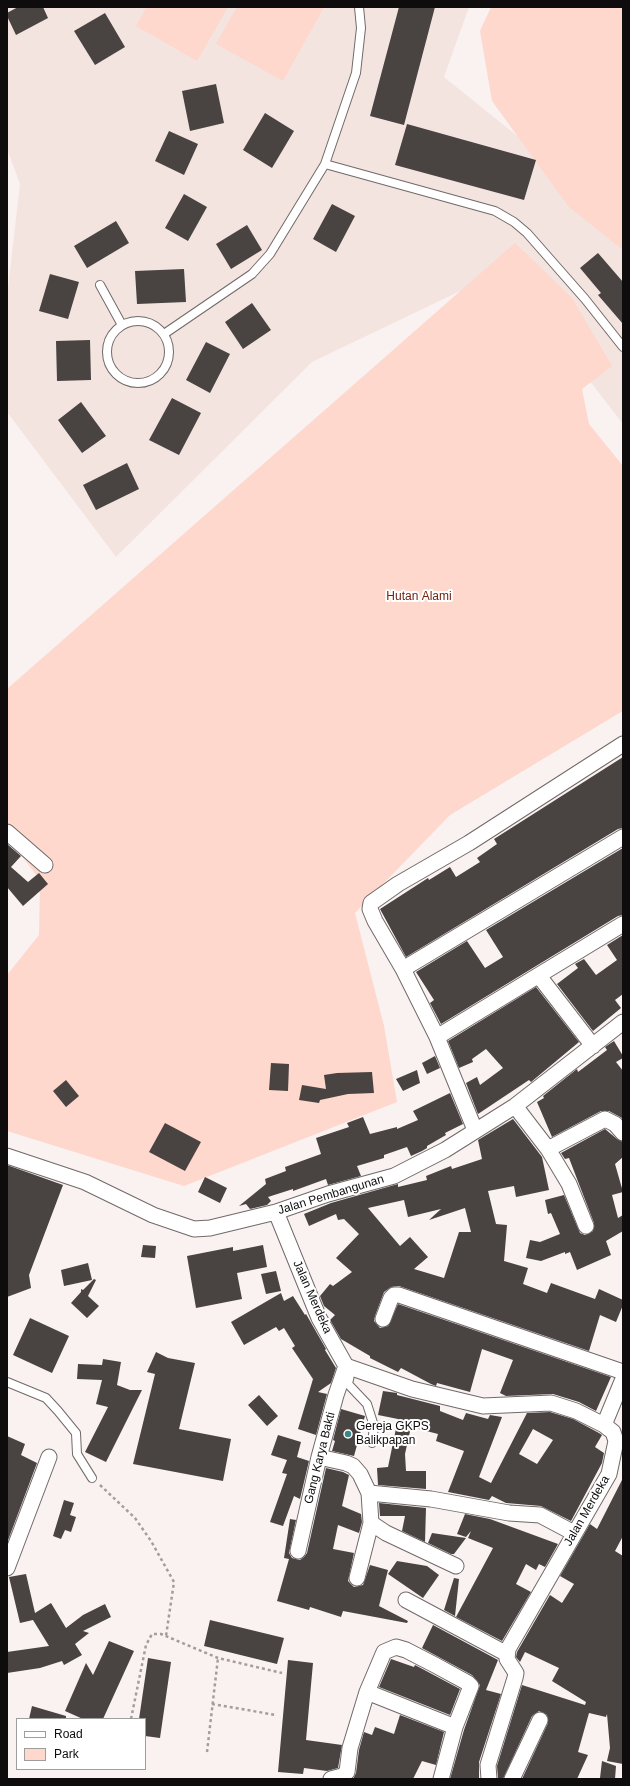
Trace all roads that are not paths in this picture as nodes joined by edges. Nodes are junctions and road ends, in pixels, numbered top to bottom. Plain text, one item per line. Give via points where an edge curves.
1 (359, 7) edge
2 (326, 164) junction
3 (100, 285) dead end
4 (122, 325) junction
5 (164, 334) junction
6 (623, 347) edge
7 (623, 744) edge
8 (7, 832) edge
9 (623, 837) edge
10 (45, 865) dead end
11 (623, 924) edge
12 (403, 969) junction
13 (539, 976) junction
14 (623, 1022) edge
15 (437, 1037) junction
16 (593, 1046) junction
17 (515, 1106) junction
18 (476, 1130) junction
19 (623, 1133) edge
20 (548, 1149) junction
21 (7, 1156) edge
22 (276, 1212) junction
23 (586, 1226) dead end
24 (383, 1319) dead end
25 (349, 1367) junction
26 (623, 1372) edge
27 (623, 1379) edge
28 (7, 1382) edge
29 (613, 1430) edge
30 (372, 1443) dead end
31 (49, 1457) dead end
32 (319, 1457) junction
33 (92, 1478) road end
34 (369, 1493) junction
35 (371, 1523) junction
36 (574, 1533) junction
37 (298, 1551) dead end
38 (456, 1566) dead end
39 (7, 1568) edge
40 (358, 1578) dead end
41 (406, 1600) dead end
42 (507, 1654) junction
43 (367, 1692) junction
44 (540, 1720) dead end
45 (455, 1727) junction
46 (331, 1779) edge
47 (441, 1779) edge
48 (489, 1779) edge
49 (512, 1779) edge

1 - 2 lane via 361,28 356,73
2 - 5 lane via 274,248 252,274
2 - 6 lane via 495,211 514,222 585,298
3 - 4 lane
4 - 5 lane via 138,321 148,322 157,326
4 - 5 lane via 111,336 107,346 107,358 118,377 128,382 139,384 160,375 170,355 169,344
7 - 12 street via 371,903 370,909 375,921
8 - 10 street
9 - 12 street
11 - 13 street
12 - 15 street
13 - 15 street
13 - 16 street
14 - 16 street, Jalan Pembangunan
15 - 18 street
16 - 17 street, Jalan Pembangunan
17 - 18 street, Jalan Pembangunan
17 - 20 street
18 - 22 street, Jalan Pembangunan via 445,1150 394,1176 328,1194
19 - 20 street via 615,1124 605,1119
20 - 23 street via 575,1196
21 - 22 street, Jalan Pembangunan via 85,1182 153,1215 194,1229 210,1228
22 - 25 street, Jalan Merdeka via 319,1318
24 - 26 street via 391,1298 399,1295
25 - 29 street via 412,1389 483,1406 551,1403 576,1410
25 - 30 lane via 348,1384 367,1404 374,1426
25 - 32 street, Gang Karya Bakti via 336,1395
27 - 29 street
28 - 33 lane via 46,1398 58,1411 76,1433 77,1454
29 - 36 street, Jalan Merdeka via 616,1441 609,1474
31 - 39 street
32 - 34 street via 353,1466
32 - 37 street, Gang Karya Bakti
34 - 35 street
34 - 36 street via 540,1515
35 - 38 street via 386,1533
35 - 40 street
36 - 42 street, Jalan Merdeka
41 - 42 street
42 - 48 street via 507,1659 516,1673 488,1765
43 - 45 street
43 - 45 street via 384,1652 396,1647 406,1650 471,1686
43 - 46 street via 350,1748 347,1772
44 - 49 street
45 - 47 street

